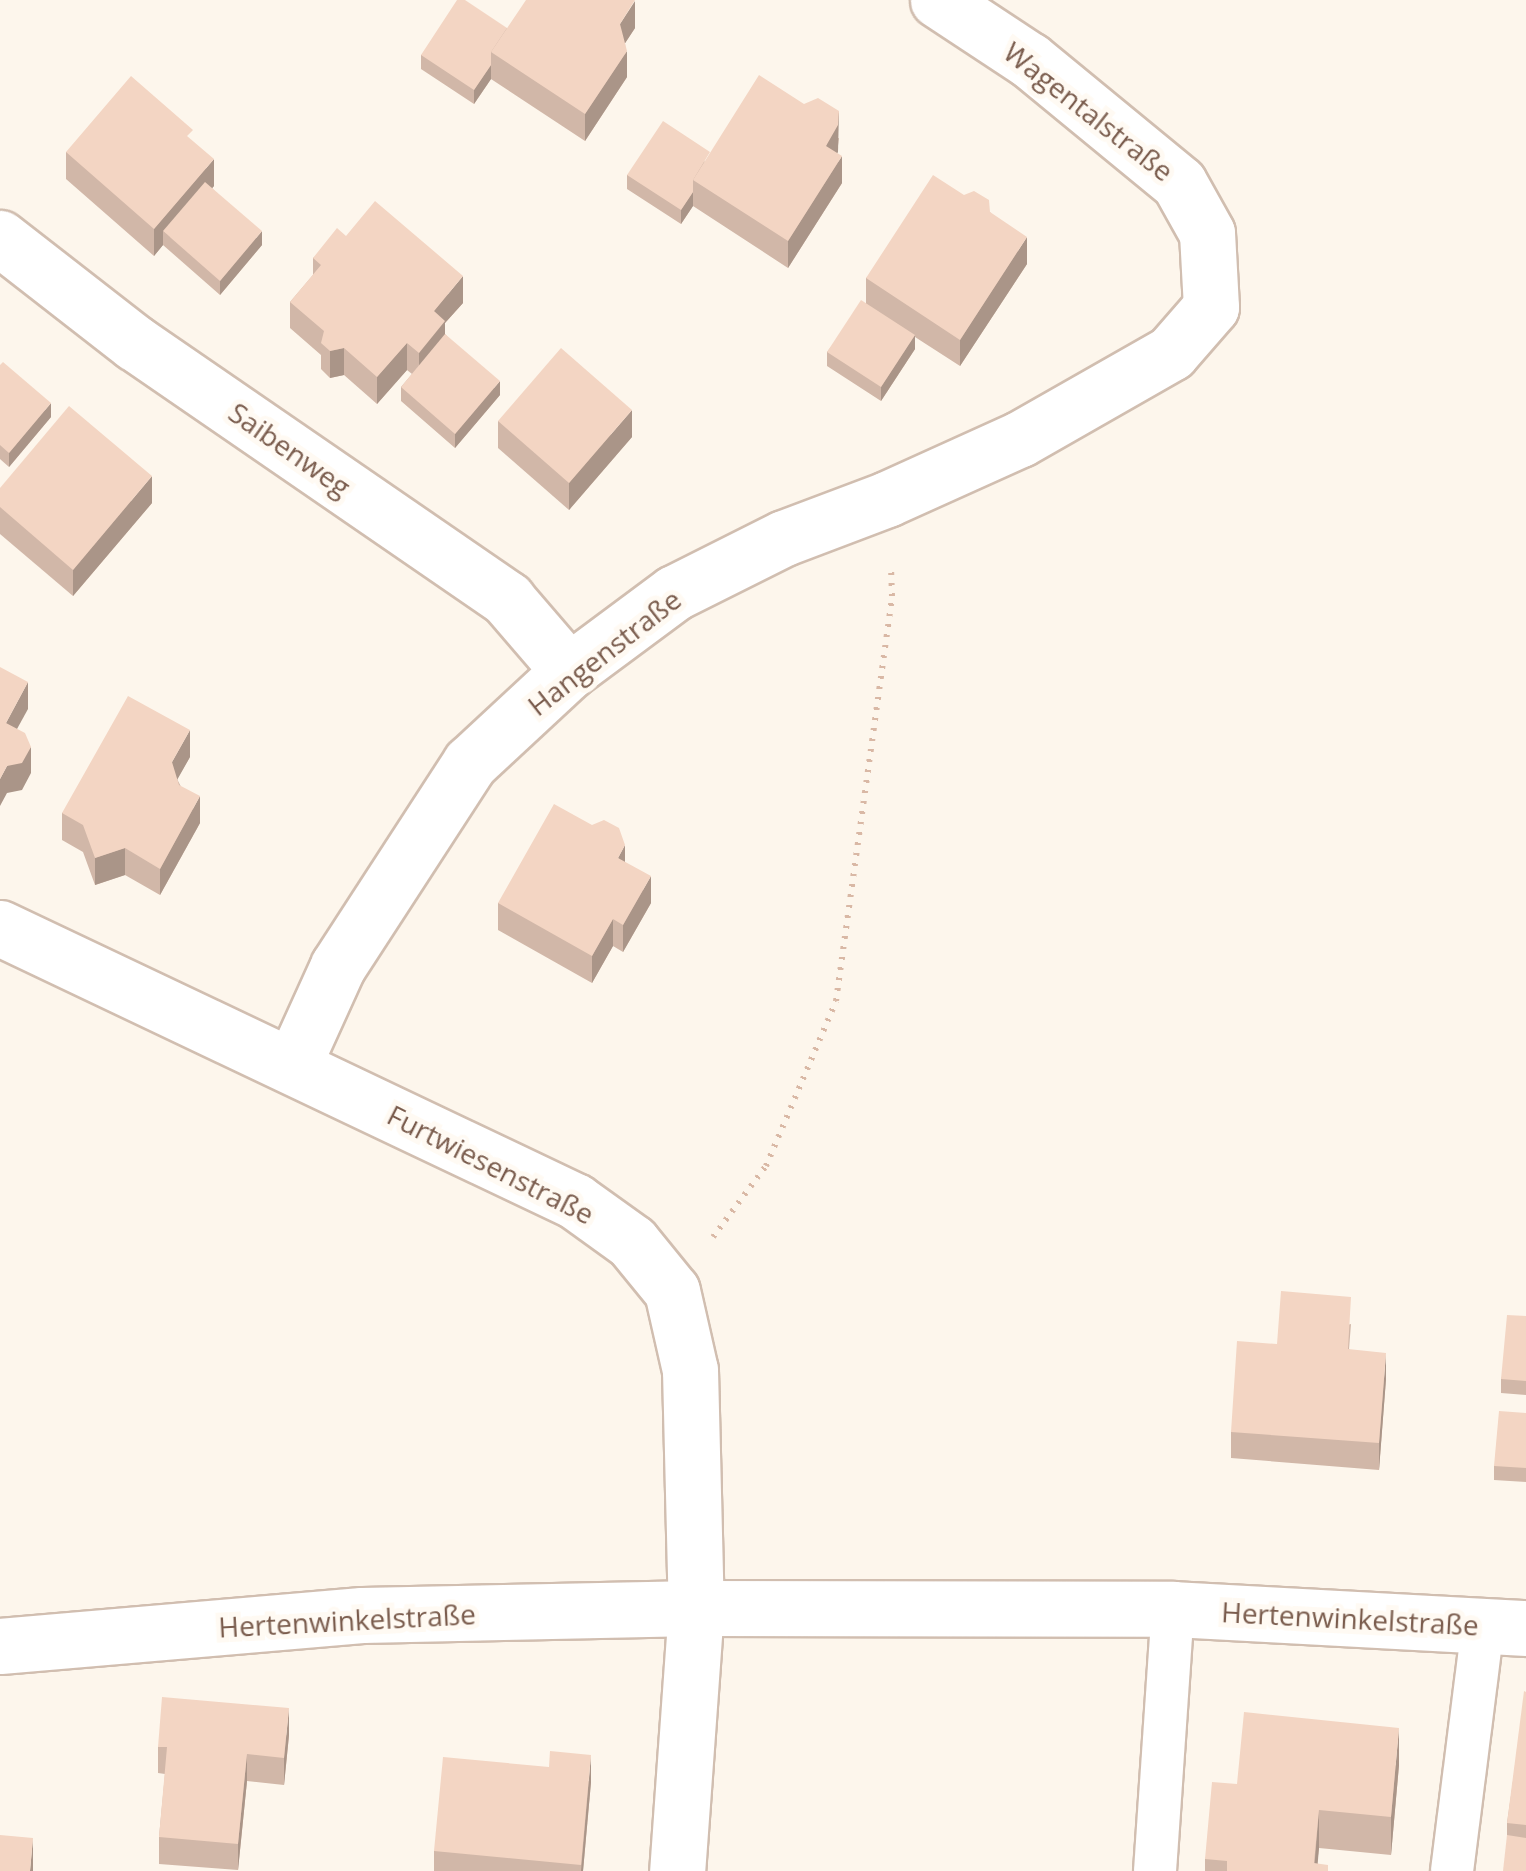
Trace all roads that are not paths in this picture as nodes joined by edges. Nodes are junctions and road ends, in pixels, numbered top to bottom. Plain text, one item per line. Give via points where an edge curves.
1 (938, 0) edge
2 (0, 238) edge
3 (1171, 352) joint
4 (570, 670) junction
5 (0, 928) edge
6 (293, 1065) junction
7 (696, 1608) junction
8 (1173, 1609) junction
9 (1504, 1626) edge
10 (0, 1646) edge
11 (677, 1871) edge
12 (1155, 1871) edge
13 (1452, 1871) edge

1 - 3 street, Wagentalstraße via 1029,60 1179,183 1207,233 1212,306
2 - 4 street, Saibenweg via 135,342 507,599
3 - 4 street, Hangenstraße via 1020,439 674,592
4 - 6 street, Hangenstraße via 470,763 338,966
5 - 6 street, Furtwiesenstraße
6 - 7 street, Furtwiesenstraße via 575,1201 632,1242 672,1291 690,1370
7 - 8 street, Hertenwinkelstraße
7 - 10 street, Hertenwinkelstraße via 362,1615
7 - 11 street
8 - 9 street, Hertenwinkelstraße
8 - 12 lane
9 - 13 lane

